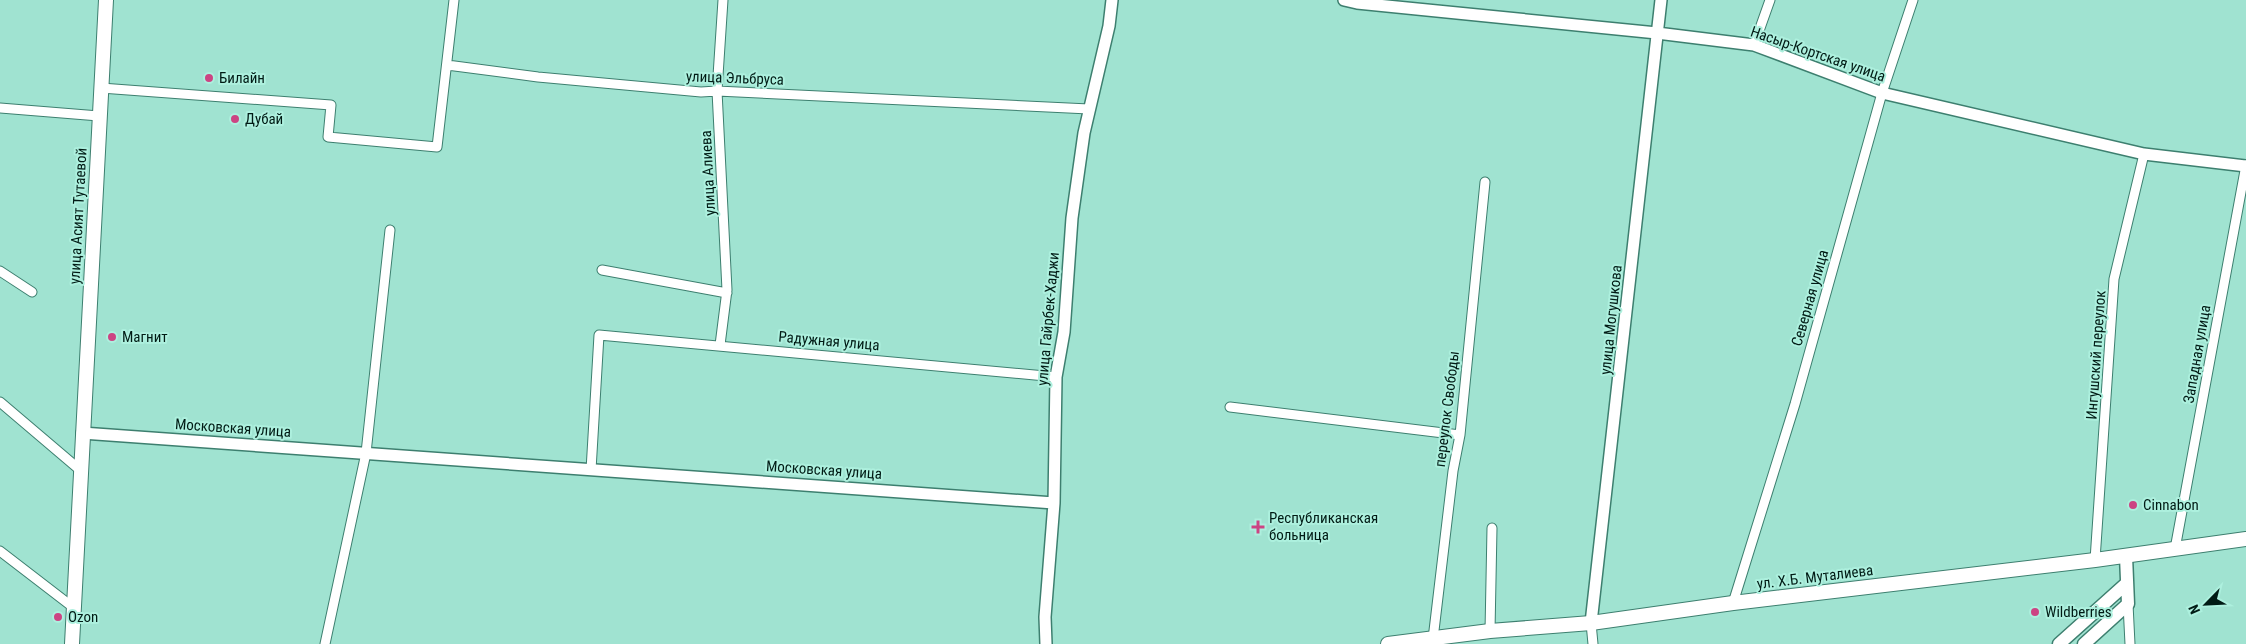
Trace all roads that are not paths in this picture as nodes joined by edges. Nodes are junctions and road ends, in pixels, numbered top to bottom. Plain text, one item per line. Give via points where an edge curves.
1 (106, 0) edge
2 (454, 0) edge
3 (723, 0) edge
4 (1112, 0) edge
5 (1344, 0) edge
6 (1661, 0) edge
7 (1770, 0) edge
8 (1913, 0) edge
9 (1657, 33) junction
10 (1754, 45) junction
11 (447, 65) junction
12 (101, 88) junction
13 (717, 91) junction
14 (1882, 93) junction
15 (0, 108) edge
16 (1089, 109) junction
17 (100, 116) junction
18 (2144, 154) junction
19 (2246, 166) edge
20 (1485, 182) dead end
21 (390, 230) dead end
22 (602, 270) dead end
23 (0, 271) edge
24 (32, 292) dead end
25 (727, 293) junction
26 (720, 345) junction
27 (1056, 377) junction
28 (0, 402) edge
29 (1230, 407) dead end
30 (82, 433) junction
31 (1460, 435) junction
32 (366, 453) junction
33 (80, 470) junction
34 (591, 470) junction
35 (1054, 504) junction
36 (1492, 528) dead end
37 (2246, 539) edge
38 (2175, 549) junction
39 (0, 551) edge
40 (2126, 556) junction
41 (2095, 560) junction
42 (2127, 583) junction
43 (1733, 603) junction
44 (2128, 604) junction
45 (74, 608) junction
46 (1591, 623) junction
47 (1490, 631) junction
48 (1433, 639) junction
49 (72, 644) edge
50 (325, 644) edge
51 (1046, 644) edge
52 (1388, 644) edge
53 (1593, 644) edge
54 (2059, 644) edge
55 (2084, 644) edge
56 (2130, 644) edge

1 - 12 main road, улица Асият Тутаевой
2 - 11 street
3 - 13 street, улица Алиева
4 - 16 street, улица Гайрбек-Хаджи
5 - 9 street, Насыр-Кортская улица via 1357,4
6 - 9 street, улица Могушкова
7 - 10 street
8 - 14 street, Северная улица
9 - 10 street, Насыр-Кортская улица
9 - 46 street, улица Могушкова
10 - 14 street, Насыр-Кортская улица
11 - 12 street via 438,147 328,137 331,105
11 - 13 street, улица Эльбруса via 538,77
12 - 17 main road, улица Асият Тутаевой
13 - 16 street, улица Эльбруса
13 - 25 street, улица Алиева
14 - 18 street, Насыр-Кортская улица
14 - 43 street, Северная улица via 1795,404
15 - 17 street
16 - 27 street, улица Гайрбек-Хаджи via 1072,218 1064,332
17 - 30 main road, улица Асият Тутаевой
18 - 19 street, Насыр-Кортская улица
18 - 41 street, Ингушский переулок via 2114,279
19 - 38 street, Западная улица
20 - 31 street, переулок Свободы
21 - 32 street
22 - 25 street
23 - 24 street
25 - 26 street, улица Алиева
26 - 27 street, Радужная улица
26 - 34 street, Радужная улица via 599,335
27 - 35 street, улица Гайрбек-Хаджи
28 - 33 street
29 - 31 street
30 - 32 street, Московская улица
30 - 33 main road
31 - 48 street, переулок Свободы
32 - 34 street, Московская улица
32 - 50 street
33 - 45 main road
34 - 35 street, Московская улица
35 - 51 street, улица Гайрбек-Хаджи via 1045,616
36 - 47 street
37 - 38 main road, ул. Х.Б. Муталиева
38 - 40 main road, ул. Х.Б. Муталиева
39 - 45 street
40 - 41 main road, ул. Х.Б. Муталиева
40 - 42 main road
41 - 43 main road, ул. Х.Б. Муталиева
42 - 44 main road
42 - 54 main road
43 - 46 main road, ул. Х.Б. Муталиева
44 - 55 main road
44 - 56 street
45 - 49 main road
46 - 47 main road, ул. Х.Б. Муталиева
46 - 53 street, улица Могушкова
47 - 48 main road, ул. Х.Б. Муталиева
48 - 52 main road, ул. Х.Б. Муталиева

